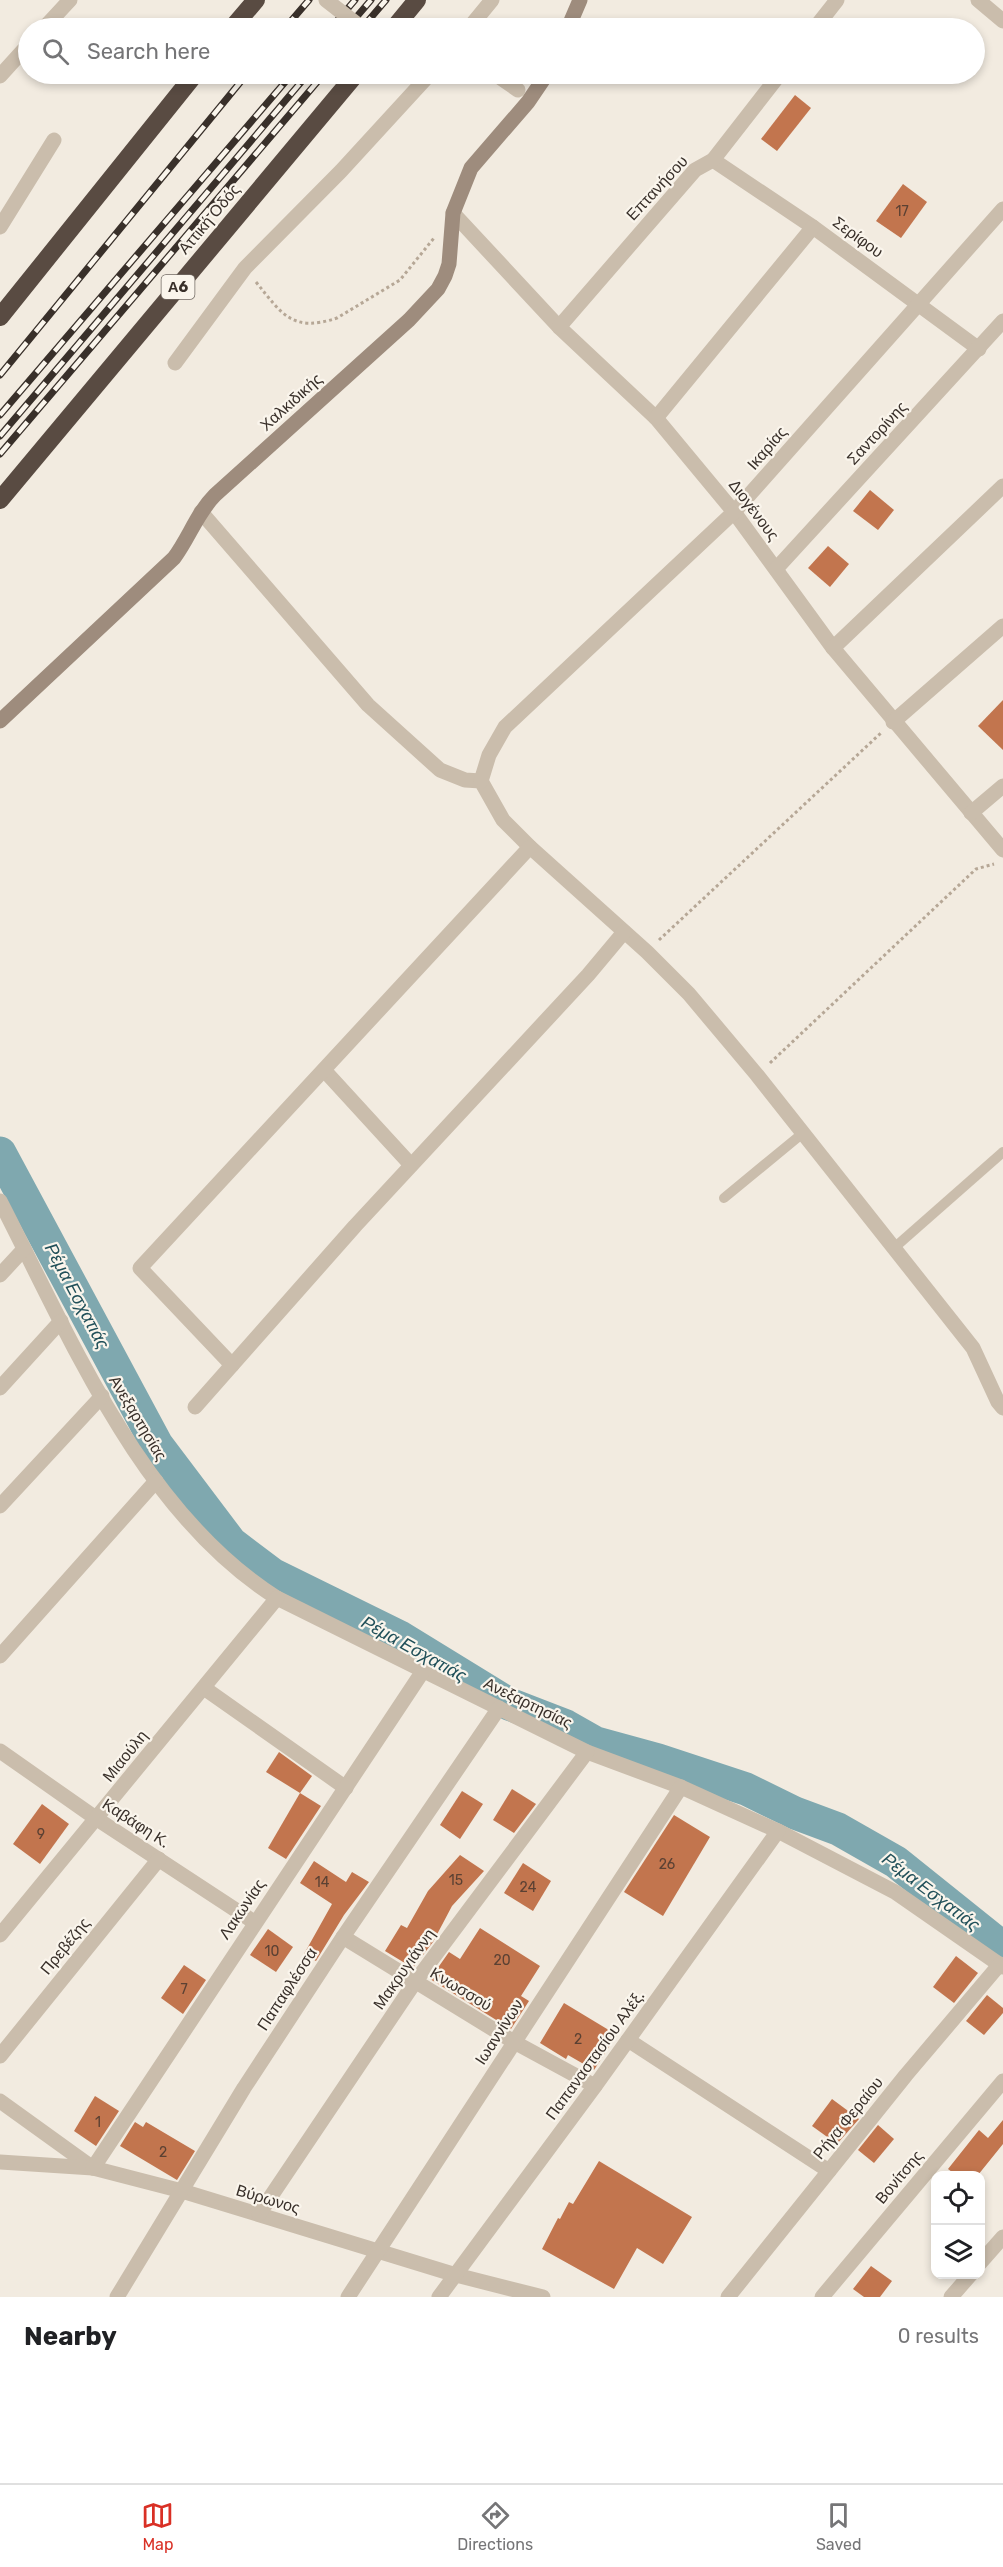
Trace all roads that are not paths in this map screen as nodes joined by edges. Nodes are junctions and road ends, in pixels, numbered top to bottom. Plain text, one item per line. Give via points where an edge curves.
1 (70, 0) edge
2 (256, 0) edge
3 (326, 0) edge
4 (417, 0) edge
5 (492, 0) edge
6 (580, 0) edge
7 (837, 0) edge
8 (978, 0) edge
9 (53, 18) edge
10 (241, 18) edge
11 (349, 18) edge
12 (402, 18) edge
13 (477, 18) edge
14 (572, 18) edge
15 (823, 18) edge
16 (1003, 21) edge
17 (18, 56) edge
18 (0, 76) edge
19 (187, 84) edge
20 (348, 84) edge
21 (421, 84) edge
22 (509, 84) edge
23 (540, 84) edge
24 (772, 84) edge
25 (518, 90) dead end
26 (54, 140) dead end
27 (713, 160) junction
28 (1003, 209) edge
29 (453, 213) junction
30 (0, 227) edge
31 (813, 227) junction
32 (919, 303) junction
33 (0, 317) edge
34 (1003, 321) edge
35 (559, 327) junction
36 (979, 349) junction
37 (175, 363) dead end
38 (657, 418) junction
39 (1003, 486) edge
40 (0, 500) edge
41 (201, 512) junction
42 (734, 512) junction
43 (776, 569) junction
44 (1003, 626) edge
45 (833, 648) junction
46 (0, 721) edge
47 (893, 722) junction
48 (482, 782) junction
49 (1003, 786) edge
50 (971, 813) junction
51 (530, 848) junction
52 (1003, 850) edge
53 (624, 932) junction
54 (324, 1070) junction
55 (803, 1133) junction
56 (1003, 1152) edge
57 (411, 1165) junction
58 (724, 1198) dead end
59 (0, 1202) edge
60 (894, 1248) junction
61 (24, 1249) junction
62 (0, 1275) edge
63 (61, 1321) junction
64 (232, 1365) junction
65 (0, 1388) edge
66 (102, 1396) junction
67 (195, 1407) dead end
68 (1003, 1408) edge
69 (156, 1481) junction
70 (0, 1506) edge
71 (277, 1598) junction
72 (0, 1656) edge
73 (423, 1671) junction
74 (204, 1688) junction
75 (499, 1708) junction
76 (0, 1751) edge
77 (587, 1752) junction
78 (681, 1787) junction
79 (346, 1788) junction
80 (97, 1819) junction
81 (778, 1831) junction
82 (159, 1859) junction
83 (255, 1922) junction
84 (0, 1935) edge
85 (343, 1937) junction
86 (1001, 1966) edge
87 (415, 1982) junction
88 (628, 2040) junction
89 (514, 2042) junction
90 (0, 2056) edge
91 (1003, 2081) edge
92 (595, 2086) junction
93 (0, 2101) edge
94 (0, 2162) edge
95 (93, 2168) junction
96 (829, 2171) junction
97 (182, 2191) junction
98 (258, 2214) junction
99 (1003, 2237) edge
100 (379, 2252) junction
101 (985, 2258) edge
102 (456, 2275) junction
103 (967, 2279) edge
104 (117, 2297) edge
105 (348, 2297) edge
106 (439, 2297) edge
107 (543, 2297) edge
108 (728, 2297) edge
109 (822, 2297) edge
110 (951, 2297) edge

1 - 9 street
2 - 10 highway
3 - 11 street, bridge
4 - 12 highway
5 - 13 street
6 - 14 street
7 - 15 street
8 - 16 street
17 - 18 street
19 - 33 highway
20 - 40 highway, Αττική Οδός / Α6
21 - 37 street via 245,268
22 - 25 street
23 - 29 street, Χαλκιδικής via 471,168
24 - 27 street, Επτανήσου
26 - 30 street
27 - 31 street, Σερίφου
27 - 35 street, Επτανήσου via 695,170
28 - 32 street, Ικαρίας
29 - 35 street, Διογένους
29 - 41 street, Χαλκιδικής via 449,264 438,289
31 - 32 street, Σερίφου
31 - 38 street
32 - 36 street, Σερίφου
32 - 42 street, Ικαρίας
34 - 36 street, Σαντορίνης
35 - 38 street, Διογένους
36 - 43 street, Σαντορίνης
38 - 42 street, Διογένους
39 - 45 street
41 - 46 street, Χαλκιδικής via 174,558
41 - 48 street via 368,705 440,770
42 - 43 street, Διογένους
42 - 48 street, Ικαρίας via 505,727 489,755
43 - 45 street, Διογένους
44 - 47 street
45 - 47 street, Διογένους
47 - 50 street, Διογένους
48 - 51 street via 503,820
49 - 50 street
50 - 52 street, Διογένους
51 - 53 street
51 - 54 street
53 - 55 street via 689,994
53 - 57 street
54 - 57 street
54 - 64 street via 140,1268
55 - 58 lane
55 - 60 street
56 - 60 lane
57 - 64 street
59 - 61 street, Ανεξαρτησίας
60 - 68 street via 973,1348
61 - 62 street
61 - 63 street, Ανεξαρτησίας
63 - 65 street
63 - 66 street, Ανεξαρτησίας
64 - 67 street
66 - 69 street, Ανεξαρτησίας
66 - 70 street
69 - 71 street, Ανεξαρτησίας via 215,1551
69 - 72 street
71 - 73 street, Ανεξαρτησίας
71 - 74 street, Μιαούλη
73 - 75 street, Ανεξαρτησίας
73 - 79 street, Λακωνίας
74 - 79 street
74 - 80 street, Μιαούλη
75 - 77 street, Ανεξαρτησίας
75 - 85 street, Παπαφλέσσα
76 - 80 street, Καβάφη Κ.
77 - 78 street, Ανεξαρτησίας
77 - 87 street, Μακρυγιάννη
78 - 81 street, Ανεξαρτησίας
78 - 89 street, Ιωαννίνων
79 - 83 street, Λακωνίας
80 - 82 street, Καβάφη Κ.
80 - 84 street, Μιαούλη
81 - 86 street, Ανεξαρτησίας via 895,1892
81 - 88 street, Παπαναστασίου Αλέξ.
82 - 83 street, Καβάφη Κ.
82 - 90 street, Πρεβέζης
83 - 95 street, Λακωνίας
85 - 87 street, Κνωσσού
85 - 97 street, Παπαφλέσσα via 243,2088
86 - 96 street, Ρήγα Φεραίου
87 - 89 street, Κνωσσού
87 - 98 street, Μακρυγιάννη
88 - 92 street, Παπαναστασίου Αλέξ.
88 - 96 street
89 - 92 street, Κνωσσού
89 - 100 street, Ιωαννίνων
91 - 109 street, Βονίτσης
92 - 102 street, Παπαναστασίου Αλέξ.
93 - 95 street, Βύρωνος
94 - 95 street
95 - 97 street, Βύρωνος
96 - 108 street, Ρήγα Φεραίου
97 - 98 street, Βύρωνος
97 - 104 street, Παπαφλέσσα
98 - 100 street, Βύρωνος
99 - 101 street
100 - 102 street, Βύρωνος
100 - 105 street, Ιωαννίνων
102 - 106 street, Παπαναστασίου Αλέξ.
102 - 107 street, Βύρωνος
103 - 110 street

